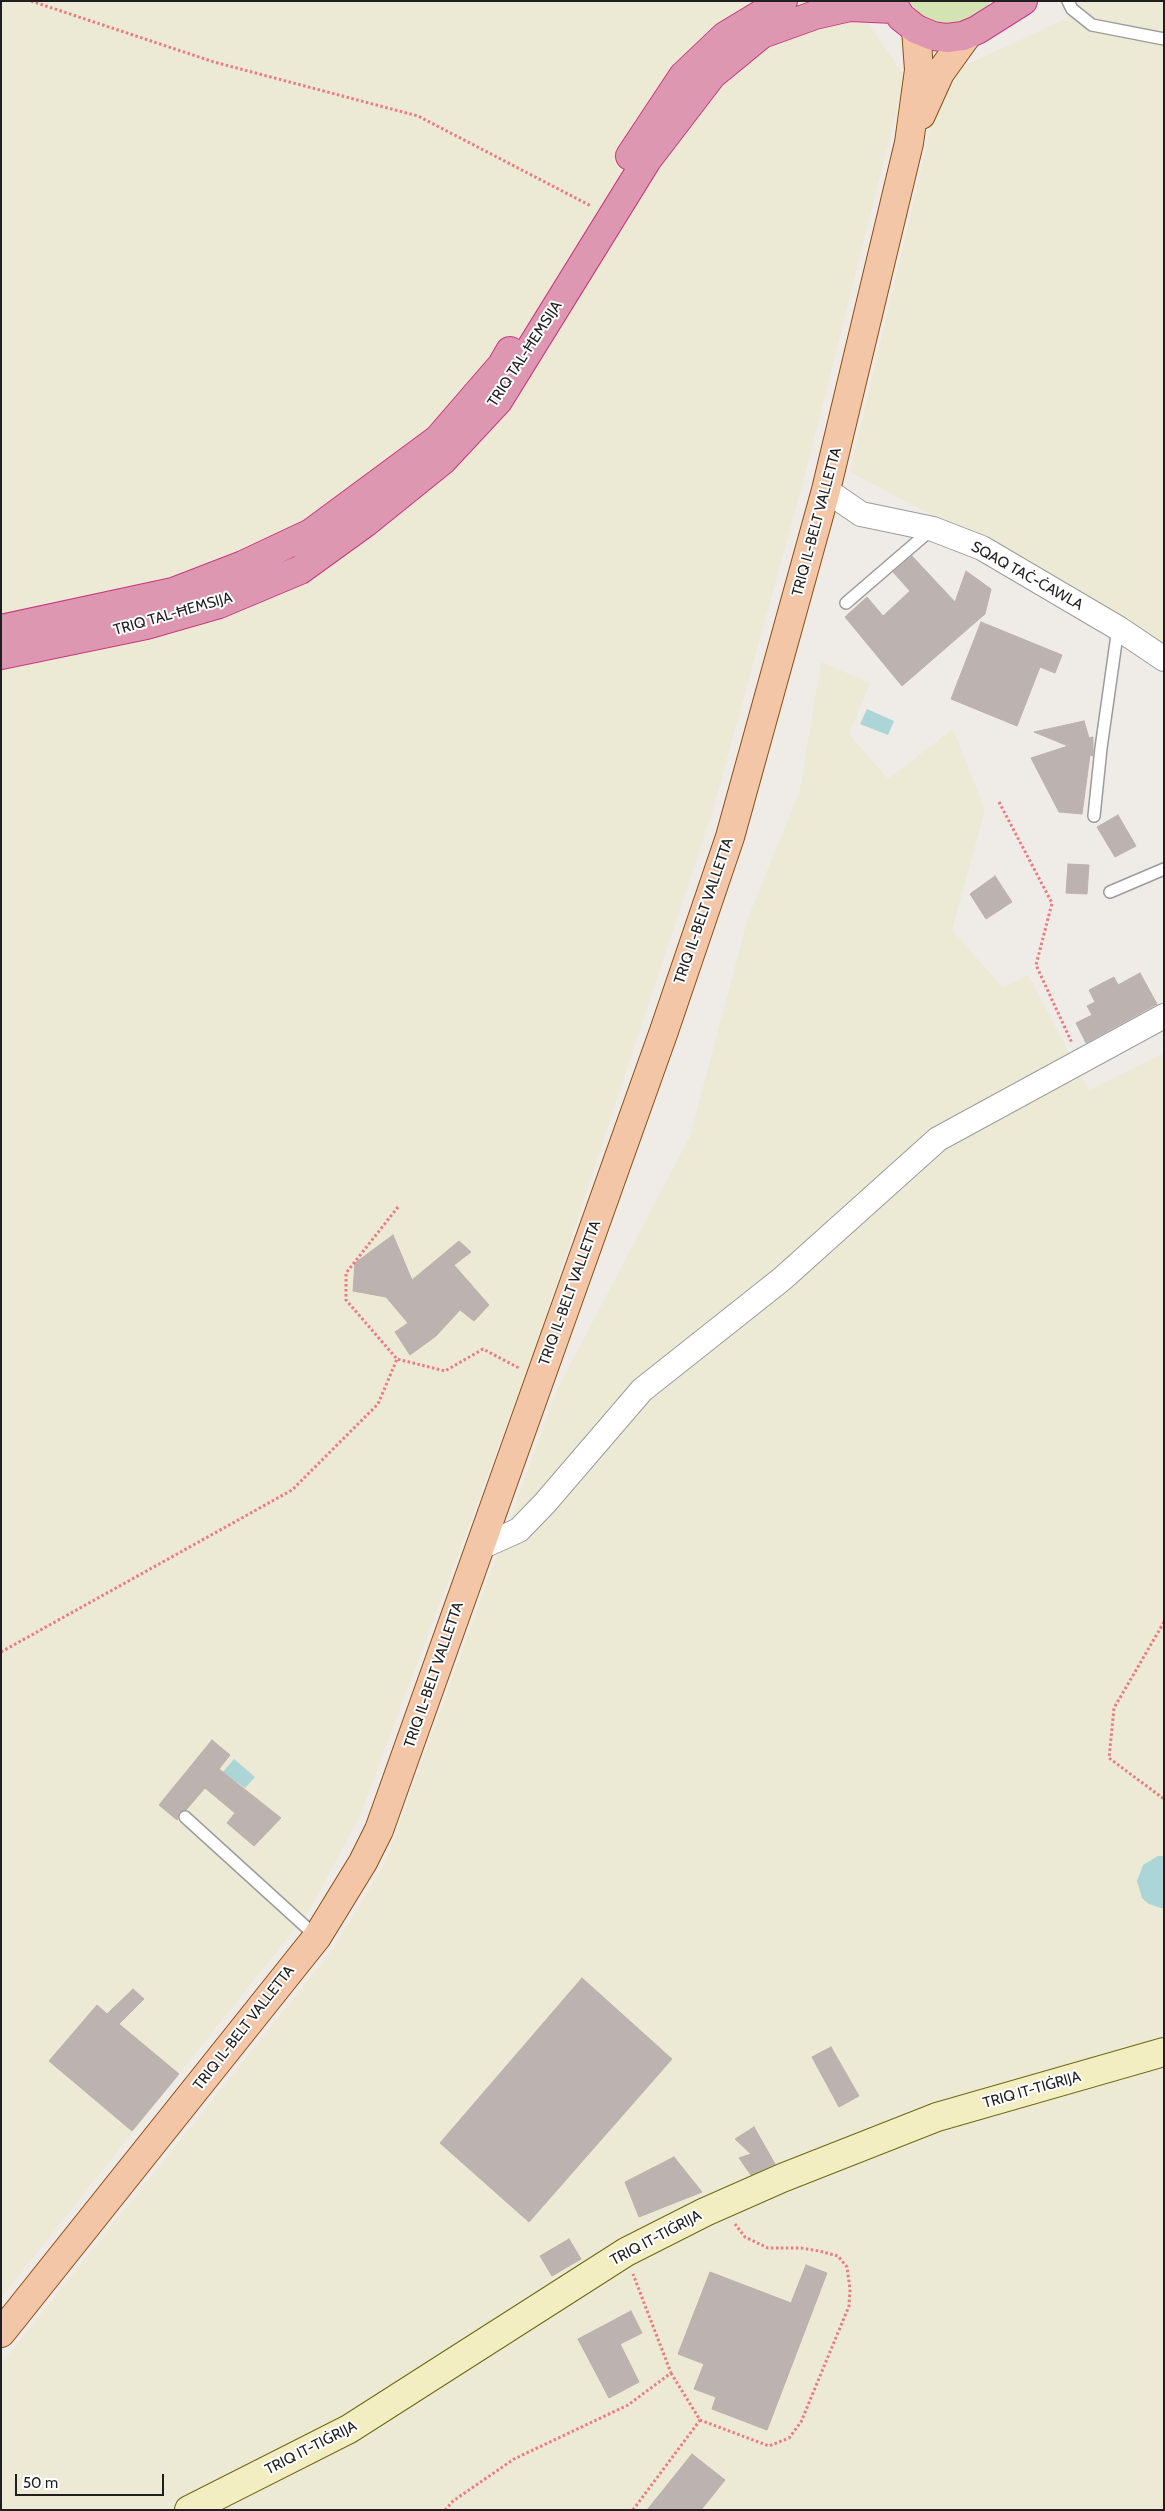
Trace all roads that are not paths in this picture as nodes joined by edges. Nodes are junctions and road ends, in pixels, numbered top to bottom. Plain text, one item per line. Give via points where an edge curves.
1 (760, 1) edge
2 (783, 1) edge
3 (1004, 1) edge
4 (1023, 1) edge
5 (1068, 1) edge
6 (893, 5) edge
7 (916, 29) junction
8 (973, 32) junction
9 (725, 36) junction
10 (1164, 39) edge
11 (909, 143) junction
12 (826, 490) junction
13 (933, 528) junction
14 (846, 602) dead end
15 (1118, 628) junction
16 (1, 629) edge
17 (1, 655) edge
18 (1164, 659) edge
19 (1094, 816) dead end
20 (1164, 869) edge
21 (1110, 892) dead end
22 (1164, 1016) edge
23 (479, 1548) junction
24 (185, 1817) dead end
25 (317, 1937) junction
26 (1164, 2052) edge
27 (1, 2334) edge
28 (189, 2510) edge

1 - 9 highway
2 - 9 highway, TRIQ TAL-ĦEMSIJA
3 - 8 highway via 992,19
4 - 8 highway
5 - 10 lane via 1072,9 1092,25
6 - 7 highway
6 - 17 highway, TRIQ TAL-ĦEMSIJA via 850,7 815,15 762,34 712,75 647,160 498,401 443,460 366,523 300,570 219,604 146,625
7 - 8 highway via 947,38
7 - 11 main road, TRIQ IL-BELT VALLETTA via 919,70
8 - 11 main road, TRIQ IL-BELT VALLETTA via 940,73
9 - 16 highway, TRIQ TAL-ĦEMSIJA via 683,76 596,209 502,365 438,439 311,534 243,565 173,592
11 - 12 main road, TRIQ IL-BELT VALLETTA
12 - 13 street, SQAQ TAĊ-ĊAWLA via 861,514
12 - 23 main road, TRIQ IL-BELT VALLETTA via 730,837
13 - 14 lane
13 - 15 street, SQAQ TAĊ-ĊAWLA via 982,548
15 - 18 street, SQAQ TAĊ-ĊAWLA
15 - 19 lane
20 - 21 lane
22 - 23 street via 938,1138 782,1280 642,1390 519,1530
23 - 25 main road, TRIQ IL-BELT VALLETTA via 379,1830
24 - 25 lane
25 - 27 main road, TRIQ IL-BELT VALLETTA
26 - 28 main road, TRIQ IT-TIĠRIJA via 937,2117 725,2203 626,2252 349,2429

